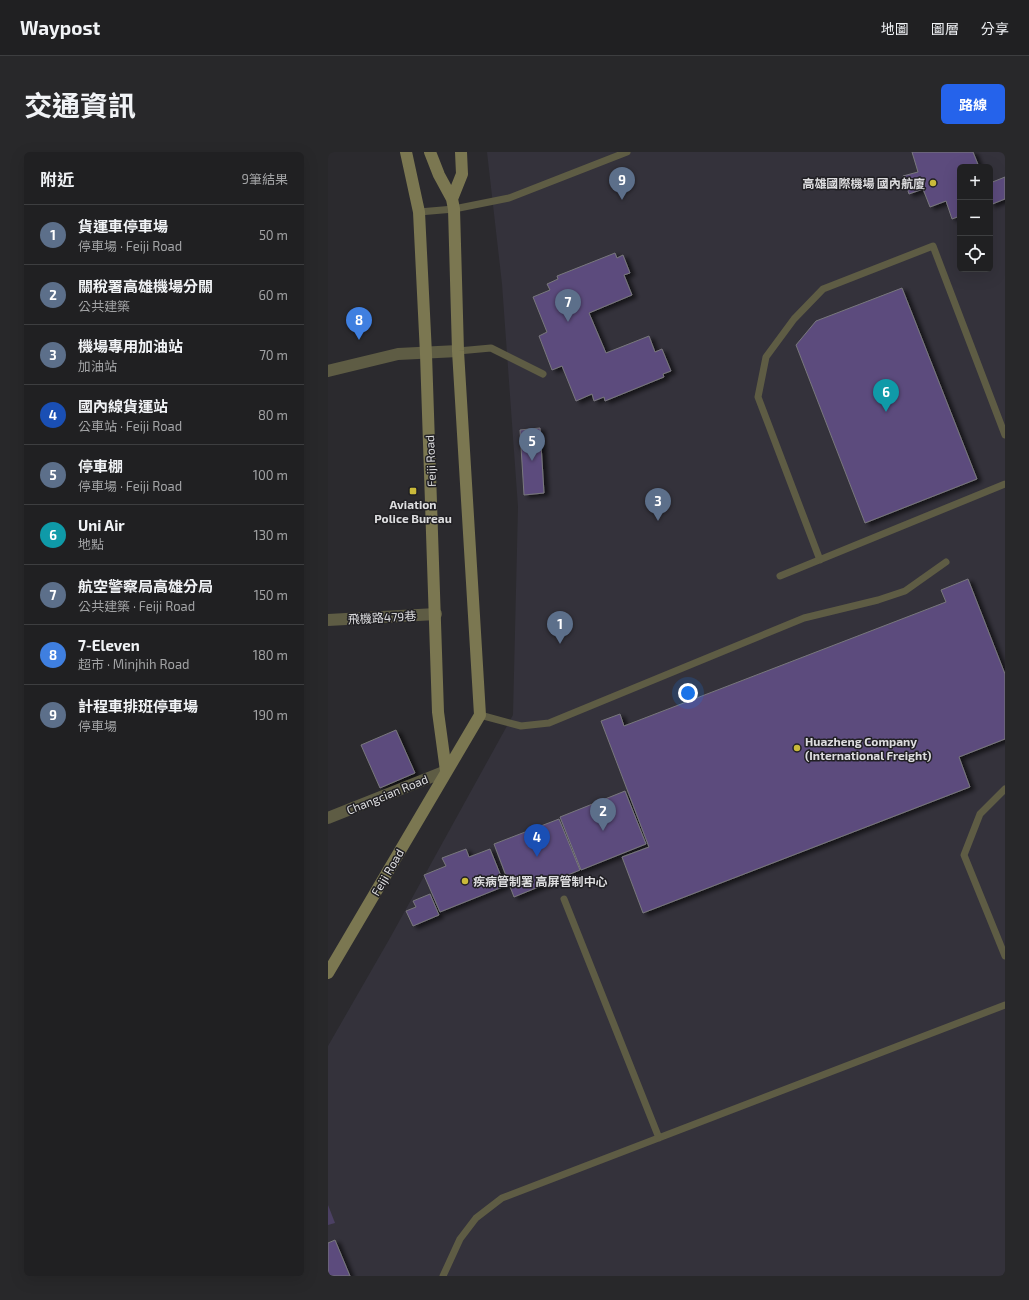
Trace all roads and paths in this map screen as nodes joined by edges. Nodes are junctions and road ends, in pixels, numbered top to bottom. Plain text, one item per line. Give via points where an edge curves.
1 (406, 152) edge
2 (430, 152) edge
3 (462, 152) edge
4 (627, 152) edge
5 (453, 204) junction
6 (419, 212) junction
7 (458, 351) junction
8 (426, 354) junction
9 (328, 371) edge
10 (543, 374) dead end
11 (1005, 435) edge
12 (1005, 484) edge
13 (820, 560) junction
14 (946, 562) dead end
15 (780, 576) dead end
16 (436, 614) junction
17 (328, 620) edge
18 (480, 714) junction
19 (446, 771) junction
20 (1005, 789) edge
21 (328, 818) edge
22 (564, 899) dead end
23 (1005, 956) edge
24 (328, 973) edge
25 (1005, 1005) edge
26 (659, 1138) junction
27 (443, 1276) edge

1 - 6 street, Feiji Road
2 - 5 street
3 - 5 street via 462,174
4 - 5 lane via 509,198
5 - 6 lane
5 - 7 street
6 - 8 street, Feiji Road
7 - 8 street
7 - 10 lane via 491,348
7 - 18 street
8 - 9 street via 398,354
8 - 16 street, Feiji Road
11 - 13 lane via 933,246 823,289 794,319 766,357 758,397
12 - 13 lane
13 - 15 lane
14 - 18 lane via 905,591 804,618 549,723 521,726
16 - 17 street, 飛機路479巷
16 - 19 street, Feiji Road via 438,712
18 - 19 street, Feiji Road
19 - 21 street, Changcian Road
19 - 24 street, Feiji Road
20 - 23 lane via 980,814 964,855
22 - 26 lane
25 - 26 lane
26 - 27 lane via 502,1198 476,1218 460,1239

